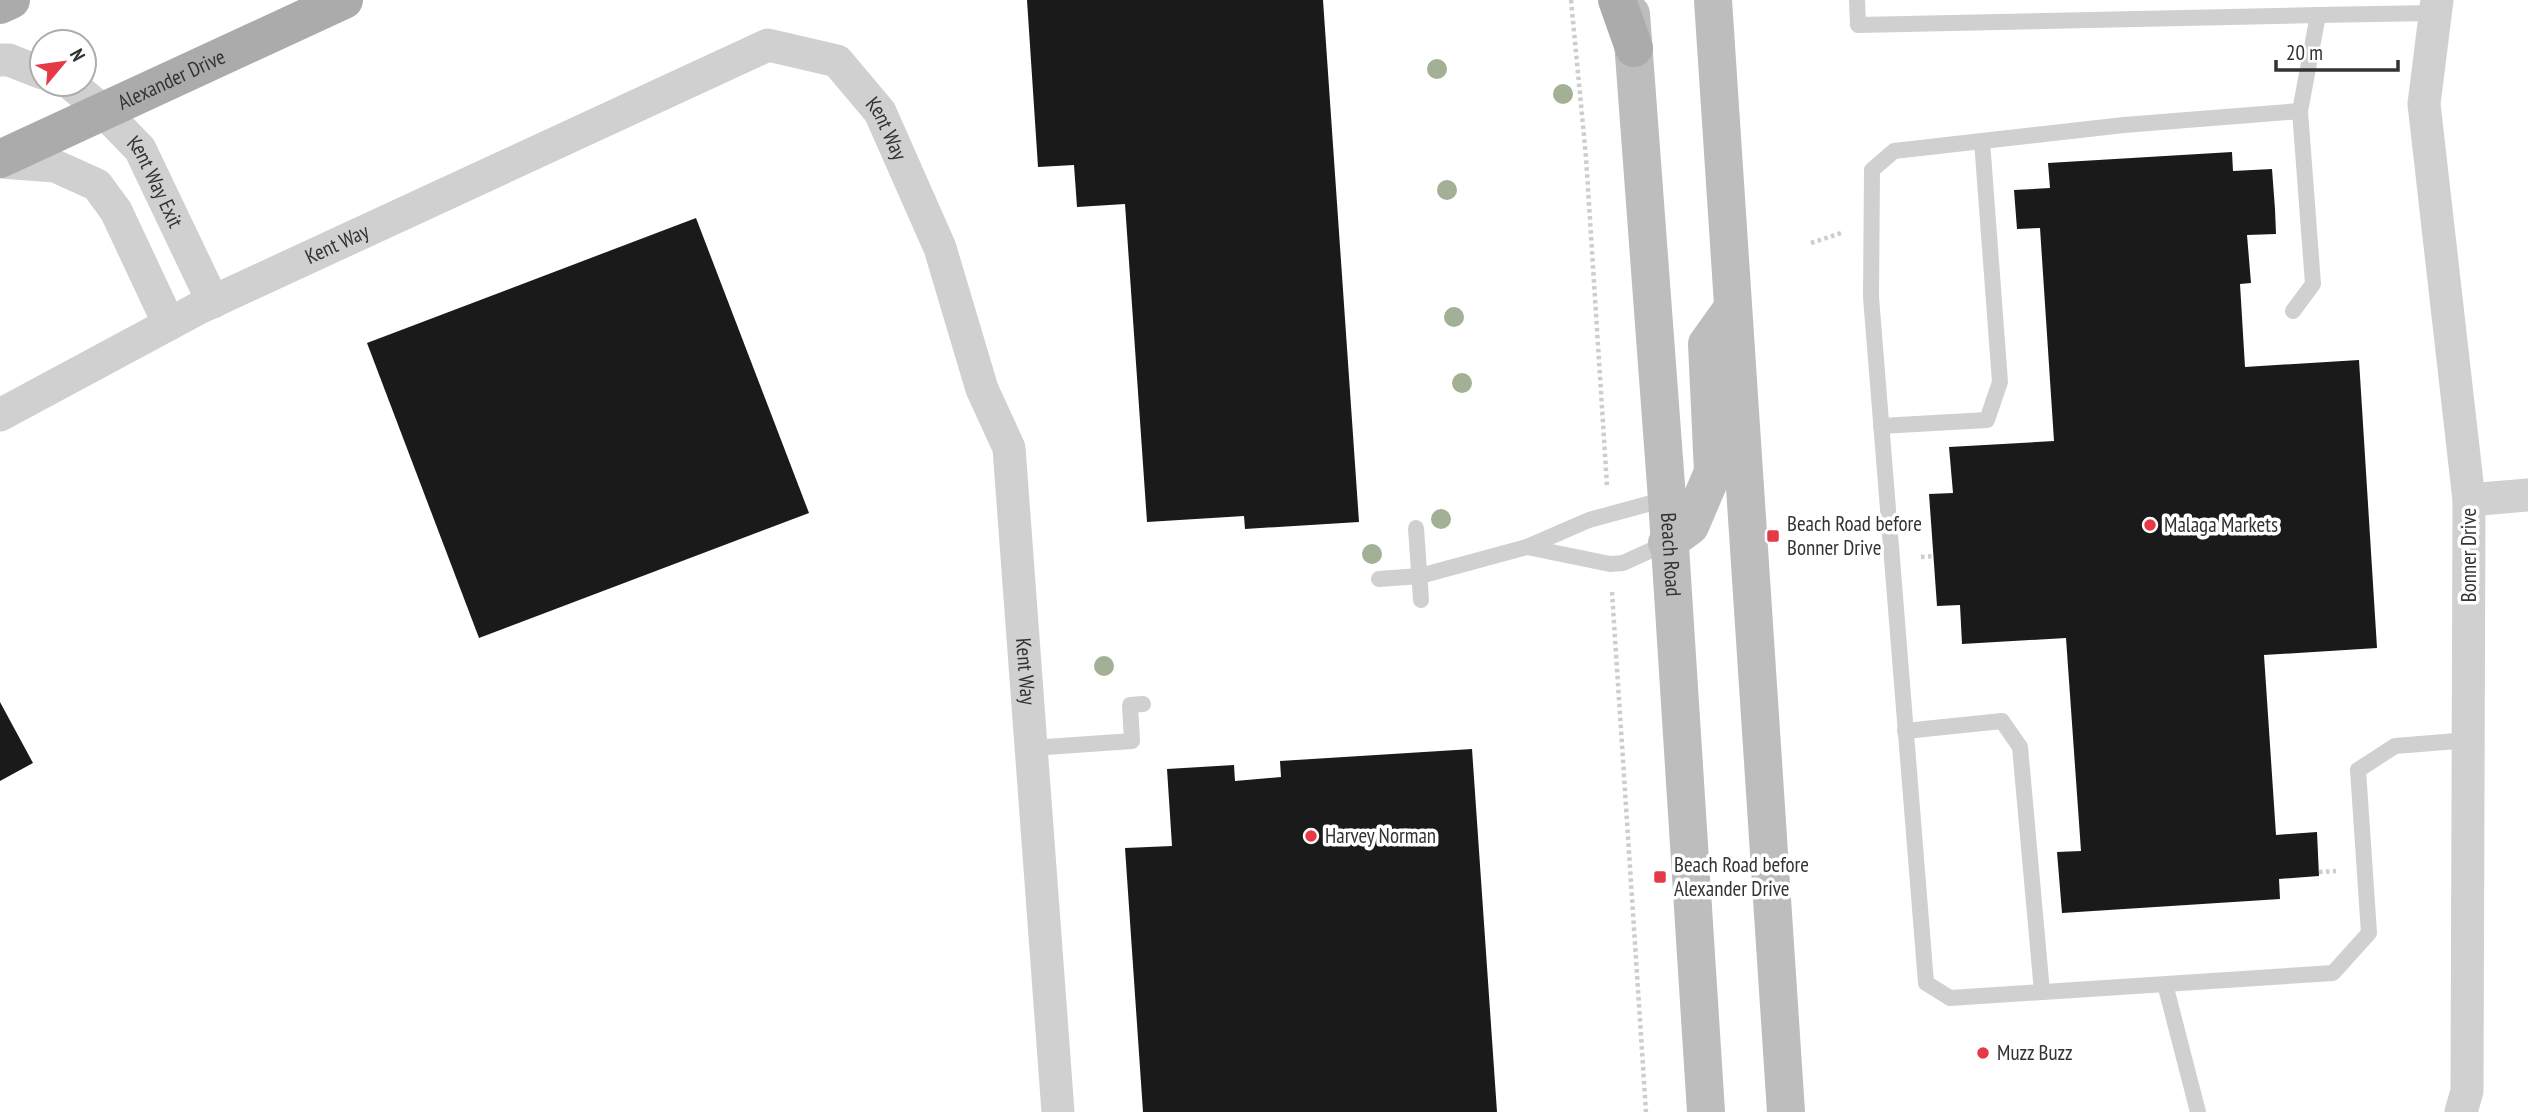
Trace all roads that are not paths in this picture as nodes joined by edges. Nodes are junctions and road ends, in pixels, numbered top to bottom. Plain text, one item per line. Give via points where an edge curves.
1 (11, 0) edge
2 (344, 0) edge
3 (1617, 0) edge
4 (1629, 0) edge
5 (1713, 0) edge
6 (1857, 0) edge
7 (0, 5) edge
8 (2435, 7) edge
9 (2318, 15) junction
10 (1634, 48) junction
11 (0, 60) edge
12 (28, 67) edge
13 (88, 98) edge
14 (103, 111) junction
15 (2300, 111) junction
16 (1982, 141) junction
17 (0, 160) edge
18 (213, 302) junction
19 (1732, 309) junction
20 (2293, 311) dead end
21 (169, 324) junction
22 (0, 415) edge
23 (1881, 426) junction
24 (2528, 495) edge
25 (1667, 499) junction
26 (2469, 500) junction
27 (1416, 528) dead end
28 (1667, 543) junction
29 (1527, 547) junction
30 (1420, 576) junction
31 (1379, 579) dead end
32 (1421, 600) dead end
33 (1143, 704) dead end
34 (1905, 731) junction
35 (2469, 740) junction
36 (1032, 748) junction
37 (1777, 981) junction
38 (2165, 984) junction
39 (2042, 992) junction
40 (1058, 1112) edge
41 (1706, 1112) edge
42 (1786, 1112) edge
43 (1807, 1112) edge
44 (2198, 1112) edge
45 (2461, 1112) edge

1 - 7 main road
2 - 14 main road, Alexander Drive
3 - 10 main road
4 - 10 main road, Beach Road
5 - 19 main road
6 - 9 lane via 1858,25
8 - 9 lane
8 - 26 street, Bonner Drive via 2424,104
9 - 15 lane
10 - 25 main road, Beach Road
11 - 12 street
13 - 14 street, Kent Way Exit
14 - 17 main road, Alexander Drive
14 - 18 street, Kent Way Exit via 140,149
15 - 16 lane
15 - 20 lane via 2313,284
16 - 23 lane via 1894,151 1872,170 1871,297
16 - 23 lane via 2000,382 1987,420
17 - 21 street via 55,166 97,186 116,211
18 - 21 street, Kent Way
18 - 36 street, Kent Way via 768,45 837,61 880,112 935,235 982,389 1009,448
19 - 28 main road via 1707,344 1713,472 1690,527
19 - 37 main road
21 - 22 street, Kent Way
23 - 34 lane
24 - 26 street
25 - 28 main road, Beach Road
25 - 29 lane via 1589,520
26 - 35 street, Bonner Drive
27 - 30 lane
28 - 29 lane via 1623,563 1610,564
28 - 41 main road, Beach Road
29 - 30 lane
30 - 31 lane
30 - 32 lane
33 - 36 lane via 1130,705 1132,741
34 - 39 lane via 1926,983 1950,998
34 - 39 lane via 2002,721 2020,747
35 - 38 lane via 2395,746 2358,770 2370,933 2333,972
35 - 45 street, Bonner Drive via 2467,1091
36 - 40 street, Kent Way
37 - 42 main road
37 - 43 main road
38 - 39 lane
38 - 44 lane

